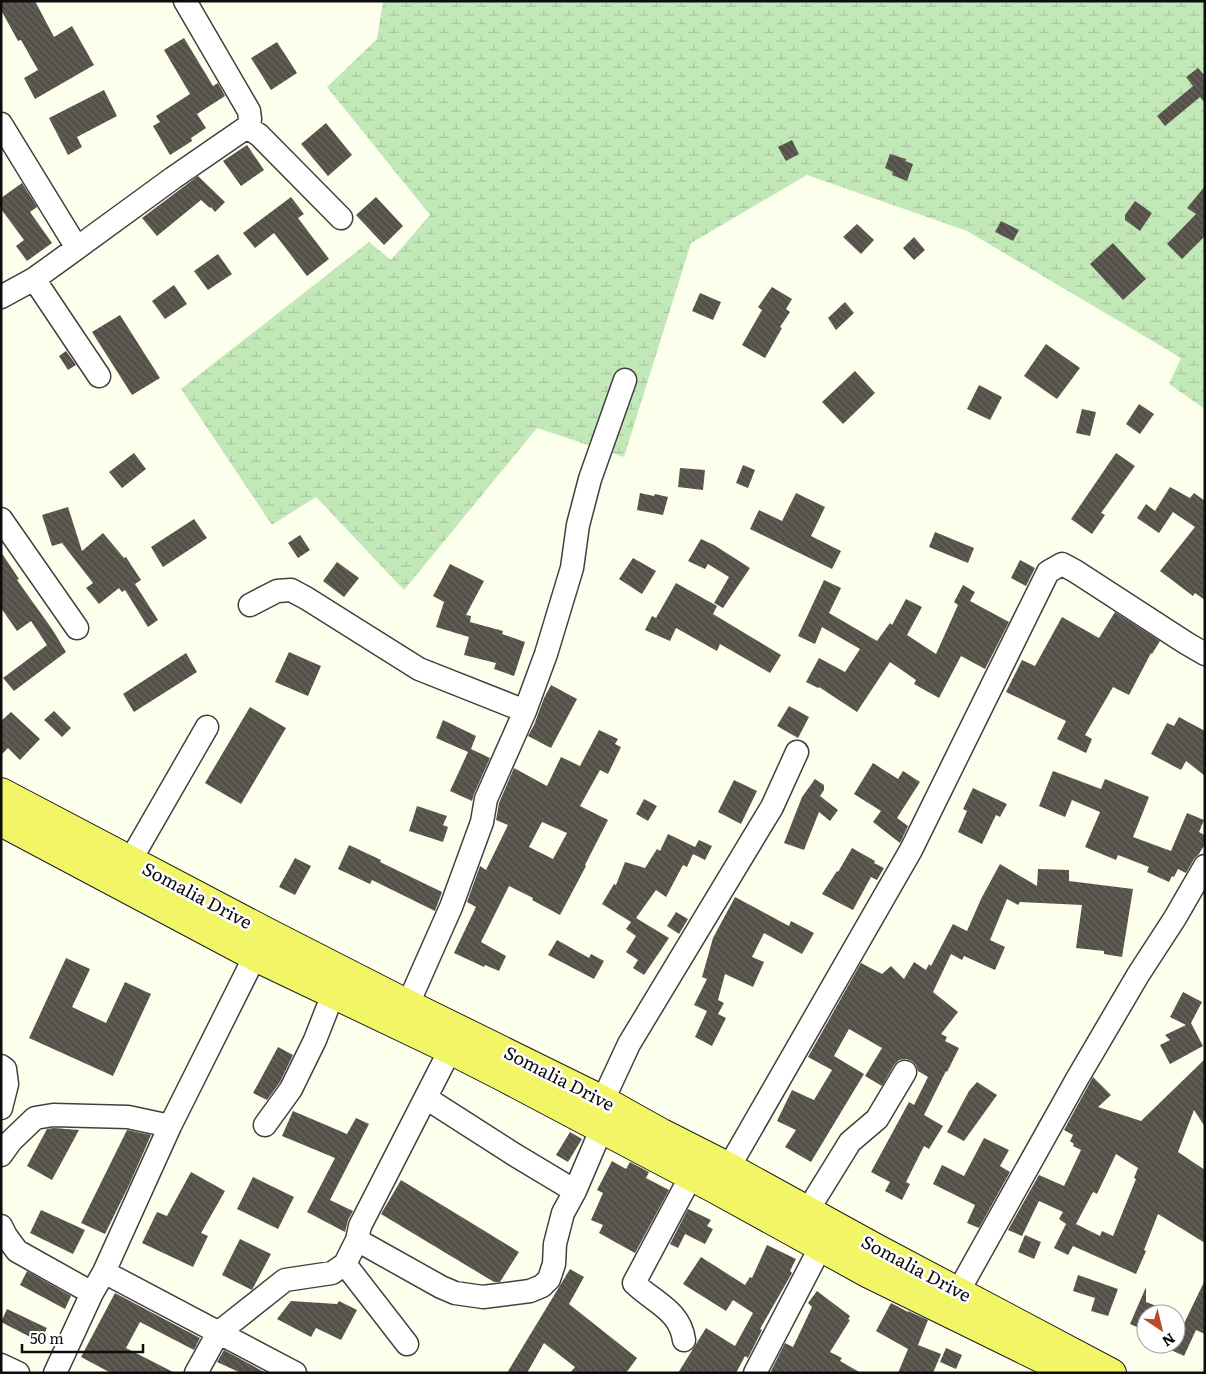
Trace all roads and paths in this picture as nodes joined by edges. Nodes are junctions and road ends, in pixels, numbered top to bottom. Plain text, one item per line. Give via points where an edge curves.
1 (185, 1) edge
2 (1, 124) edge
3 (247, 127) junction
4 (341, 218) dead end
5 (77, 248) junction
6 (34, 279) junction
7 (1, 297) edge
8 (100, 376) dead end
9 (625, 380) dead end
10 (1, 519) edge
11 (250, 605) dead end
12 (77, 628) dead end
13 (1205, 654) edge
14 (525, 711) junction
15 (207, 727) dead end
16 (798, 752) dead end
17 (1, 792) edge
18 (1, 822) edge
19 (130, 861) junction
20 (1205, 866) edge
21 (267, 932) junction
22 (256, 956) junction
23 (333, 994) junction
24 (408, 1004) junction
25 (450, 1050) junction
26 (1, 1066) edge
27 (905, 1072) dead end
28 (426, 1098) junction
29 (603, 1100) junction
30 (1, 1108) edge
31 (265, 1125) dead end
32 (170, 1126) junction
33 (601, 1130) junction
34 (1, 1155) edge
35 (729, 1167) junction
36 (691, 1176) junction
37 (575, 1191) junction
38 (808, 1210) junction
39 (1, 1226) edge
40 (357, 1240) junction
41 (820, 1248) junction
42 (345, 1264) junction
43 (104, 1272) junction
44 (958, 1292) junction
45 (92, 1293) junction
46 (218, 1333) junction
47 (684, 1340) dead end
48 (407, 1344) dead end
49 (1, 1365) edge
50 (18, 1373) edge
51 (55, 1373) edge
52 (196, 1373) edge
53 (295, 1373) edge
54 (755, 1373) edge
55 (1071, 1373) edge
56 (1112, 1373) edge

1 - 3 street via 248,112
2 - 5 street
3 - 4 street via 259,135
3 - 5 street
5 - 6 street
6 - 7 street
6 - 8 street
9 - 14 street via 590,479 578,525 572,568
10 - 12 street
11 - 14 street via 277,591 290,590 419,669
13 - 35 street via 1075,570 1062,564 1048,572 911,850
14 - 24 street via 486,799 482,822 450,907
15 - 19 street
16 - 29 street via 772,807 629,1044
17 - 19 main road, Somalia Drive
18 - 22 main road, Somalia Drive
19 - 21 main road, Somalia Drive
20 - 44 street via 1082,1071
21 - 22 street
21 - 24 main road, Somalia Drive
22 - 23 main road, Somalia Drive
22 - 32 street
23 - 25 main road, Somalia Drive
23 - 31 street via 291,1089
24 - 29 main road, Somalia Drive
25 - 28 street
25 - 33 main road, Somalia Drive
26 - 30 street via 5,1069 7,1084
27 - 38 street via 876,1118 850,1142
28 - 37 street
28 - 40 street via 360,1226
29 - 35 main road, Somalia Drive
32 - 34 street via 128,1117 53,1114 35,1118 10,1141
32 - 43 street
33 - 36 main road, Somalia Drive
33 - 37 street
35 - 38 main road, Somalia Drive
36 - 41 main road, Somalia Drive
36 - 47 street via 634,1283 671,1314 682,1329
37 - 40 street via 563,1213 549,1279 530,1291 483,1297 455,1293
38 - 44 main road, Somalia Drive
39 - 45 street via 17,1251
40 - 42 street
41 - 54 street
41 - 55 main road, Somalia Drive
42 - 46 street via 332,1273 285,1280
42 - 48 street
43 - 45 street
43 - 46 street
44 - 56 main road, Somalia Drive
45 - 51 street
46 - 52 street
46 - 53 street
49 - 50 street

